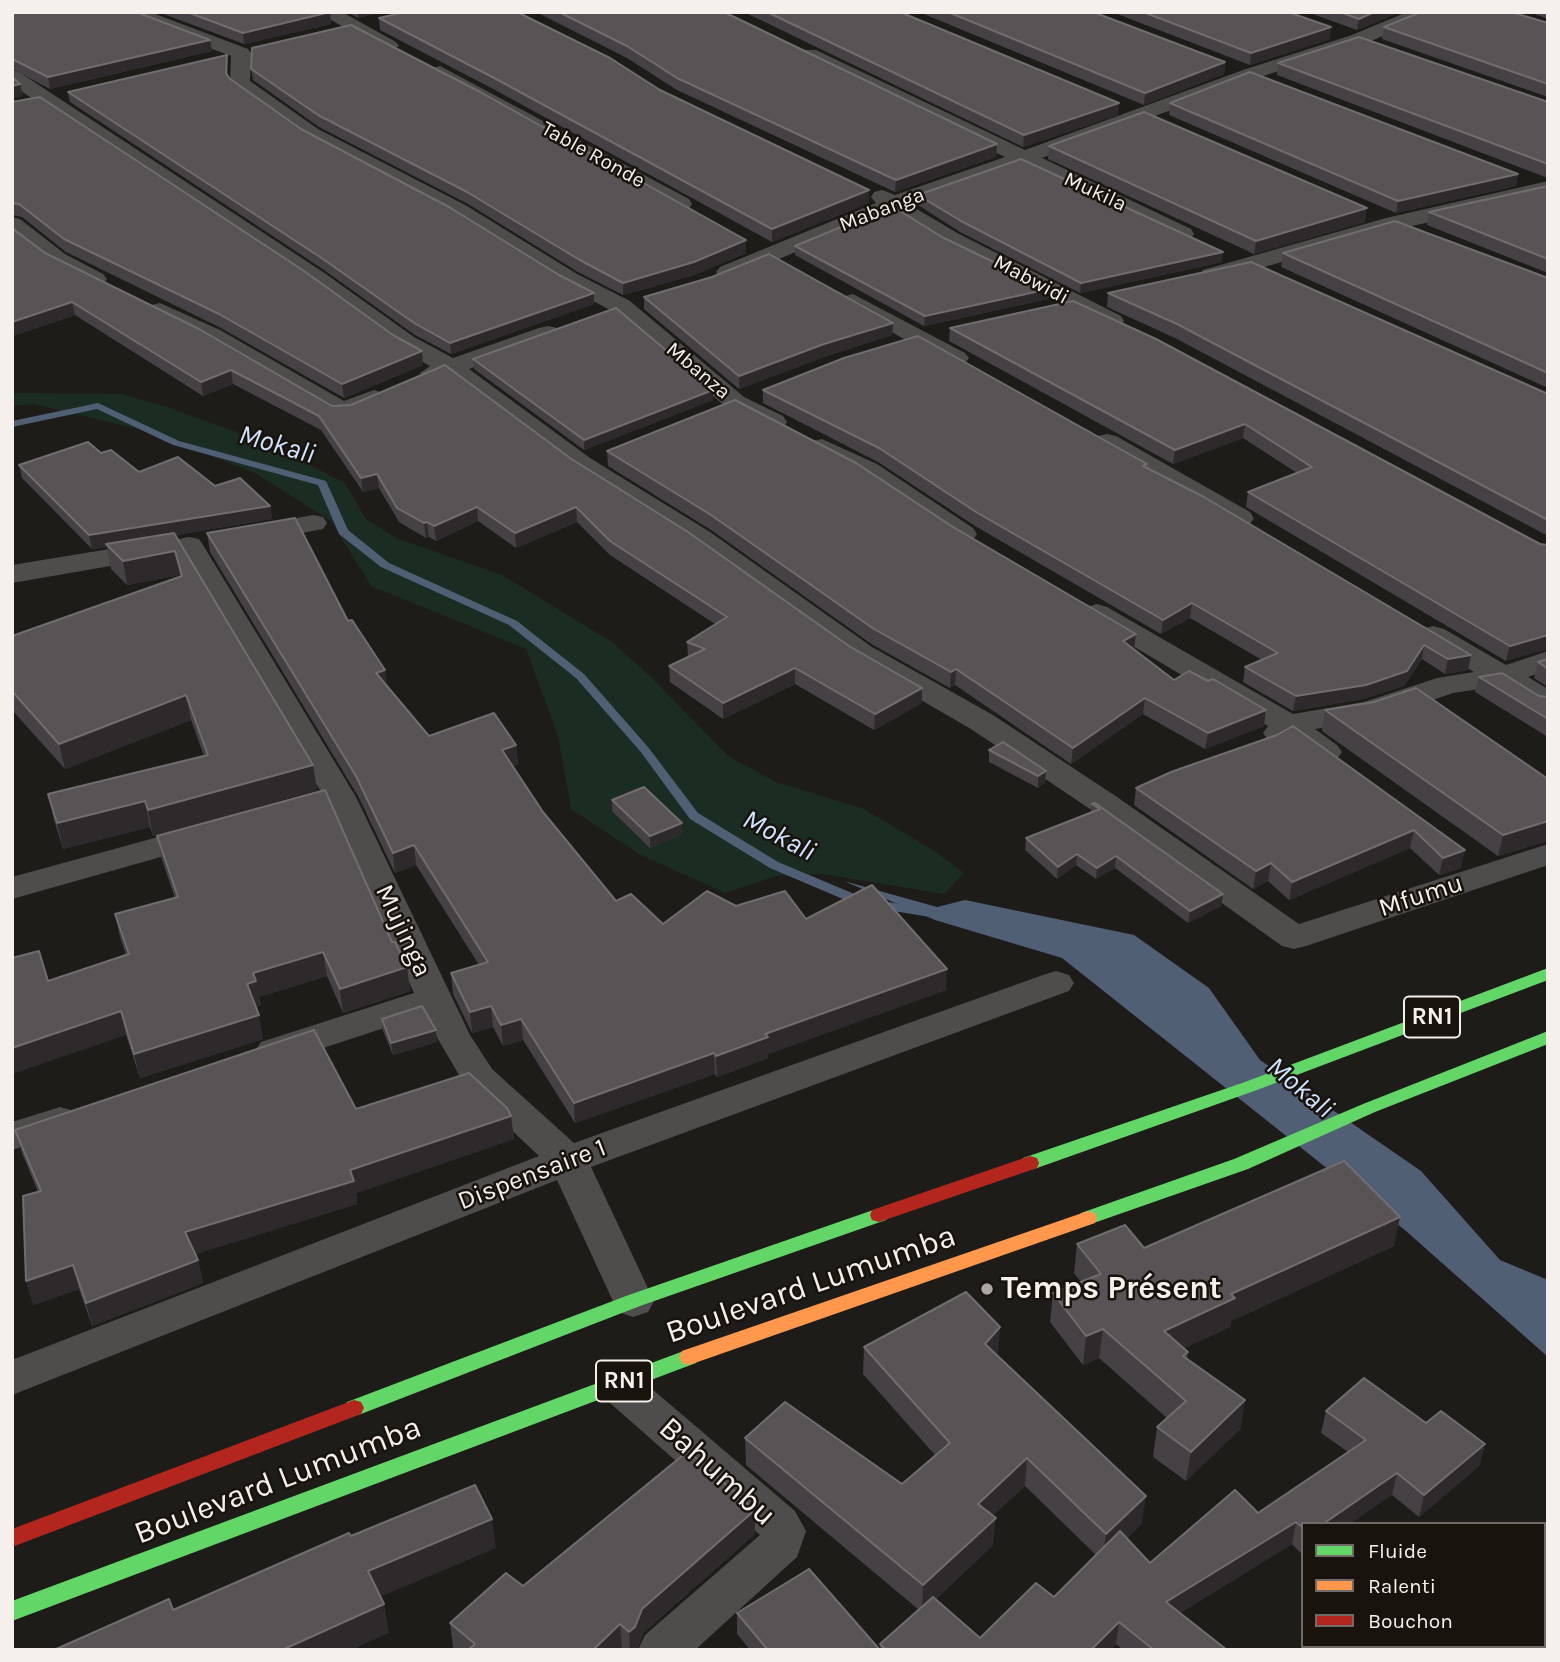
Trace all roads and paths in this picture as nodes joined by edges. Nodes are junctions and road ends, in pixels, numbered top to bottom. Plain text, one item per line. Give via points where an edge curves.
1 (132, 12) edge
2 (1424, 12) edge
3 (380, 21) edge
4 (328, 23) edge
5 (354, 27) junction
6 (1324, 27) edge
7 (1359, 40) junction
8 (789, 44) edge
9 (1384, 48) edge
10 (253, 50) junction
11 (202, 62) edge
12 (1225, 64) edge
13 (1250, 74) junction
14 (12, 76) edge
15 (1276, 83) edge
16 (1119, 104) edge
17 (1144, 115) junction
18 (1169, 125) edge
19 (1022, 158) junction
20 (1509, 173) edge
21 (857, 185) edge
22 (1548, 188) edge
23 (894, 203) junction
24 (1369, 212) edge
25 (697, 213) edge
26 (1394, 223) junction
27 (12, 224) edge
28 (1432, 238) edge
29 (746, 240) edge
30 (770, 254) junction
31 (1251, 265) junction
32 (793, 267) edge
33 (1275, 276) edge
34 (1187, 281) edge
35 (703, 282) edge
36 (827, 286) edge
37 (111, 287) edge
38 (1113, 297) edge
39 (144, 303) edge
40 (1077, 304) junction
41 (1041, 311) edge
42 (571, 324) edge
43 (1127, 327) edge
44 (956, 329) edge
45 (919, 338) junction
46 (883, 349) edge
47 (449, 366) junction
48 (980, 372) edge
49 (414, 381) edge
50 (390, 391) edge
51 (748, 398) junction
52 (710, 412) edge
53 (1090, 433) edge
54 (607, 454) edge
55 (581, 464) junction
56 (313, 523) dead end
57 (1258, 529) edge
58 (209, 541) junction
59 (988, 548) edge
60 (12, 574) edge
61 (1072, 597) edge
62 (1409, 620) edge
63 (1548, 660) edge
64 (1502, 676) junction
65 (1548, 702) edge
66 (1288, 724) junction
67 (1249, 748) edge
68 (1342, 763) edge
69 (1136, 789) edge
70 (1105, 804) junction
71 (235, 826) edge
72 (1548, 854) edge
73 (12, 888) edge
74 (1548, 974) edge
75 (1056, 983) dead end
76 (435, 999) junction
77 (1548, 1037) edge
78 (237, 1063) edge
79 (92, 1111) edge
80 (12, 1136) edge
81 (568, 1160) junction
82 (633, 1301) junction
83 (12, 1378) edge
84 (616, 1383) junction
85 (12, 1538) edge
86 (12, 1611) edge
87 (662, 1650) edge

1 - 10 street
2 - 7 street, Mabanga
3 - 5 street
4 - 5 street, Table Ronde
5 - 25 street, Table Ronde
6 - 7 street
7 - 9 street
7 - 13 street, Mabanga
8 - 19 street, Mukila
10 - 11 street
10 - 51 street, Mbanza via 240,83 311,133 460,211 620,307
12 - 13 street
13 - 15 street
13 - 17 street, Mabanga
14 - 47 street via 405,342
16 - 17 street
17 - 18 street
17 - 19 street, Mabanga
19 - 23 street, Mabanga
19 - 31 street, Mukila
20 - 22 street
21 - 23 street, Mabwidi
22 - 26 street
23 - 30 street, Mabanga
23 - 40 street, Mabwidi via 951,239
24 - 26 street
26 - 28 street
26 - 31 street
27 - 37 street via 57,259
29 - 30 street
30 - 32 street
30 - 35 street, Mabanga
31 - 33 street, Mukila
31 - 34 street
36 - 45 street
38 - 40 street
39 - 50 street via 211,335 343,411
40 - 41 street
40 - 43 street, Mabwidi
42 - 47 street
44 - 45 street
45 - 46 street
45 - 48 street
47 - 49 street
47 - 55 street
51 - 52 street
51 - 59 street, Mbanza
53 - 57 street
54 - 55 street
55 - 70 street via 700,538 861,653 982,722
56 - 58 street
58 - 60 street
58 - 76 street, Mujinga via 327,801
61 - 66 street
62 - 64 street
63 - 64 street
64 - 65 street
64 - 66 street via 1448,685 1369,711
66 - 67 street
66 - 68 street
69 - 70 street
70 - 72 street, Mfumu via 1294,938 1482,864
71 - 73 street
74 - 82 highway, Boulevard Lumumba / RN1 via 1192,1106
75 - 81 street, Dispensaire 1
76 - 78 street
76 - 81 street, Mujinga via 479,1078
77 - 84 highway, Boulevard Lumumba / RN1 via 1241,1164
79 - 80 street
81 - 82 street, Mujinga
81 - 83 street, Dispensaire 1
82 - 85 highway, Boulevard Lumumba / RN1
84 - 86 highway, Boulevard Lumumba / RN1
84 - 87 street, Bahumbu via 783,1531 781,1543 772,1552

